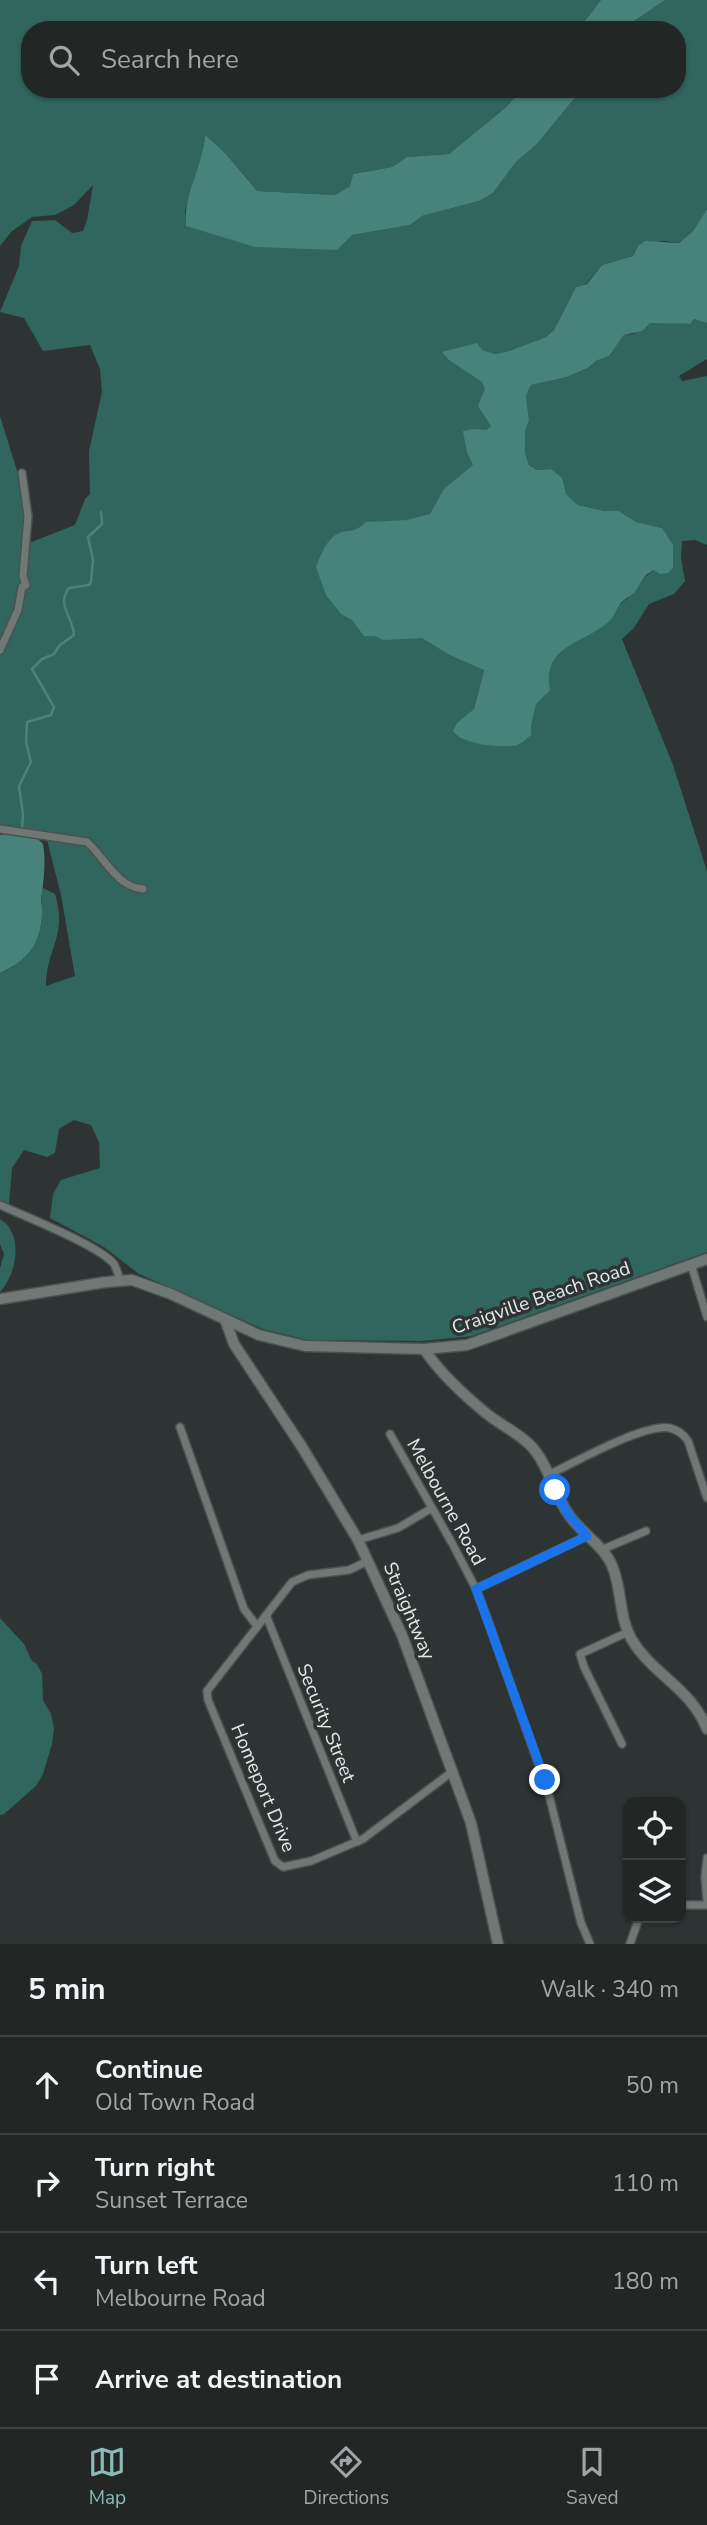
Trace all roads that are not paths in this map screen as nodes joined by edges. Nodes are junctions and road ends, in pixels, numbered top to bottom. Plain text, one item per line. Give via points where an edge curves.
1 (22, 473) dead end
2 (0, 650) edge
3 (0, 830) edge
4 (143, 890) dead end
5 (0, 1205) edge
6 (707, 1259) edge
7 (691, 1264) junction
8 (120, 1280) junction
9 (0, 1299) edge
10 (707, 1317) edge
11 (225, 1319) junction
12 (424, 1349) junction
13 (180, 1427) dead end
14 (390, 1434) dead end
15 (548, 1475) junction
16 (707, 1498) edge
17 (432, 1508) junction
18 (646, 1531) dead end
19 (587, 1536) junction
20 (358, 1539) junction
21 (601, 1550) junction
22 (368, 1561) junction
23 (476, 1589) junction
24 (266, 1615) junction
25 (257, 1626) junction
26 (628, 1632) junction
27 (707, 1729) edge
28 (622, 1744) dead end
29 (453, 1771) junction
30 (357, 1842) junction
31 (707, 1858) edge
32 (707, 1903) edge
33 (686, 1905) edge
34 (637, 1923) edge
35 (498, 1944) edge
36 (590, 1944) edge
37 (630, 1944) edge

1 - 2 street via 28,516 26,585
3 - 4 street via 87,842 123,883
5 - 8 street via 104,1256 115,1266
6 - 7 street, Craigville Beach Road
7 - 10 street
7 - 12 street, Craigville Beach Road via 467,1345
8 - 9 street
8 - 11 street, Craigville Beach Road via 148,1284
11 - 12 street, Craigville Beach Road via 259,1335 305,1346
11 - 20 street, Straightway via 234,1344
12 - 15 street via 485,1412 529,1444
13 - 25 street via 244,1609
14 - 17 street, Melbourne Road
15 - 16 street via 638,1433 670,1428 688,1441
15 - 19 street via 568,1514
17 - 20 street via 398,1528
17 - 23 street, Melbourne Road
18 - 21 street
19 - 21 street
19 - 23 street
20 - 22 street, Straightway
21 - 26 street via 613,1567
22 - 24 street via 339,1572 296,1579
22 - 29 street, Straightway via 402,1635
23 - 36 street, Melbourne Road via 545,1780
24 - 25 street
24 - 30 street, Security Street
25 - 30 street, Homeport Drive via 207,1691 275,1861 283,1867 300,1865
26 - 27 street via 641,1652 690,1699
26 - 28 street via 580,1654
29 - 30 street, Homeport Drive
29 - 35 street, Straightway via 480,1853
31 - 32 street
32 - 33 street
34 - 37 street

